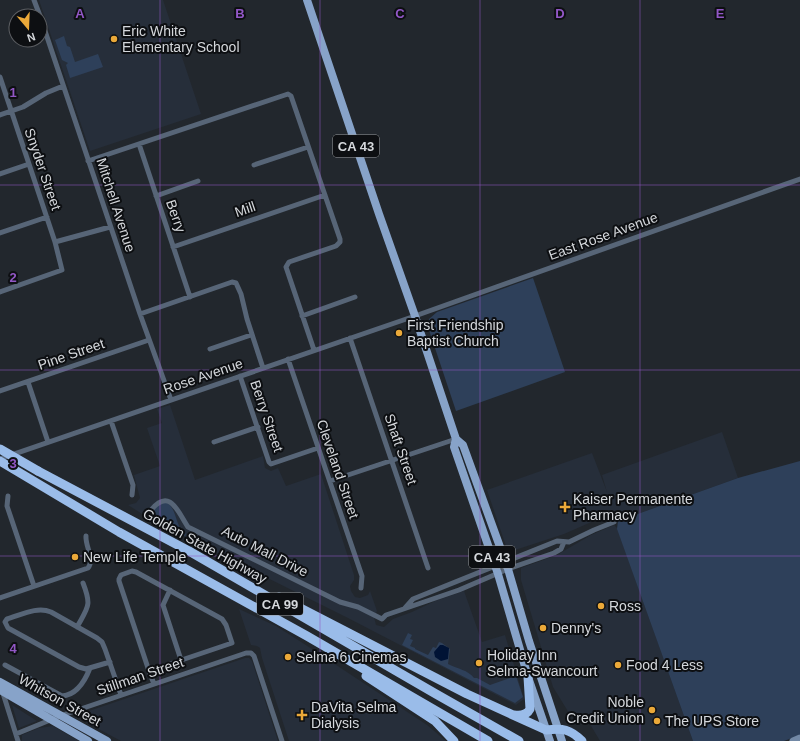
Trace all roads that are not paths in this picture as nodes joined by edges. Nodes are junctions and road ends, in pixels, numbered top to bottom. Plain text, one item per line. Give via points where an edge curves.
1 (307, 0) edge
2 (48, 40) edge
3 (0, 77) edge
4 (63, 86) junction
5 (11, 111) junction
6 (0, 115) edge
7 (139, 144) junction
8 (308, 147) junction
9 (88, 161) junction
10 (29, 164) junction
11 (254, 165) dead end
12 (0, 174) edge
13 (800, 179) edge
14 (198, 181) dead end
15 (325, 195) junction
16 (156, 196) junction
17 (47, 217) junction
18 (110, 227) junction
19 (0, 233) edge
20 (55, 242) junction
21 (173, 247) junction
22 (0, 292) edge
23 (190, 297) junction
24 (355, 297) dead end
25 (140, 314) junction
26 (302, 316) junction
27 (415, 316) junction
28 (251, 335) junction
29 (350, 338) junction
30 (149, 340) junction
31 (210, 349) dead end
32 (314, 350) junction
33 (288, 359) junction
34 (263, 368) junction
35 (240, 376) junction
36 (28, 382) junction
37 (0, 391) edge
38 (171, 400) junction
39 (111, 421) junction
40 (258, 427) junction
41 (456, 439) junction
42 (48, 442) junction
43 (214, 442) dead end
44 (318, 448) junction
45 (0, 449) edge
46 (0, 460) edge
47 (392, 460) junction
48 (330, 481) junction
49 (132, 495) dead end
50 (8, 496) dead end
51 (151, 510) dead end
52 (614, 522) dead end
53 (86, 536) dead end
54 (564, 542) junction
55 (190, 551) junction
56 (507, 565) junction
57 (428, 568) dead end
58 (496, 570) junction
59 (83, 583) dead end
60 (34, 586) junction
61 (361, 588) dead end
62 (170, 590) junction
63 (0, 598) edge
64 (404, 609) junction
65 (77, 627) junction
66 (307, 636) junction
67 (181, 660) junction
68 (110, 662) junction
69 (5, 665) dead end
70 (90, 668) junction
71 (149, 671) junction
72 (528, 677) junction
73 (154, 684) junction
74 (0, 687) edge
75 (121, 695) junction
76 (512, 715) junction
77 (60, 716) junction
78 (50, 720) junction
79 (558, 728) junction
80 (546, 730) junction
81 (16, 734) junction
82 (800, 738) edge
83 (18, 741) edge
84 (88, 741) edge
85 (106, 741) edge
86 (282, 741) edge
87 (454, 741) edge
88 (488, 741) edge
89 (519, 741) edge
90 (550, 741) edge
91 (562, 741) edge
92 (582, 741) edge
93 (793, 741) edge

1 - 27 main road, CA 43
2 - 4 street, Mitchell Avenue
3 - 5 street, Snyder Street
4 - 5 street
4 - 9 street, Mitchell Avenue
5 - 6 street
5 - 10 street, Snyder Street
7 - 8 street via 288,94 292,98
7 - 9 street
7 - 16 street, Berry
8 - 11 street
8 - 15 street
9 - 18 street, Mitchell Avenue
10 - 12 street
10 - 17 street, Snyder Street
13 - 27 street, East Rose Avenue
14 - 16 street
15 - 21 street, Mill
15 - 26 street via 340,242 332,248 289,262 286,266
16 - 21 street, Berry
17 - 19 street
17 - 20 street, Snyder Street
18 - 20 street
18 - 25 street, Mitchell Avenue
20 - 22 street, Snyder Street via 62,270
21 - 23 street, Berry
23 - 25 street
23 - 28 street via 232,282 236,283 242,294
24 - 26 street
25 - 30 street, Mitchell Avenue
26 - 32 street
27 - 29 street, Rose Avenue
27 - 41 main road, CA 43
28 - 31 street
28 - 34 street
29 - 32 street, Rose Avenue
29 - 47 street, Shaft Street
30 - 36 street, Pine Street
30 - 38 street, Mitchell Avenue
32 - 33 street, Rose Avenue
33 - 34 street, Rose Avenue
33 - 44 street, Cleveland Street
34 - 35 street, Rose Avenue
35 - 38 street, Rose Avenue
35 - 40 street, Berry Street
36 - 37 street, Pine Street
36 - 42 street
38 - 39 street, Rose Avenue
39 - 42 street, Rose Avenue
39 - 49 street via 132,486
40 - 43 street
40 - 44 street, Berry Street via 271,464
41 - 47 street
41 - 56 main road, CA 43 via 463,445
41 - 58 main road, CA 43 via 454,447
42 - 46 street, Rose Avenue
44 - 48 street, Cleveland Street
45 - 55 highway, Golden State Highway / CA 99, bridge
46 - 66 highway, Golden State Highway / CA 99 via 119,532
47 - 48 street
47 - 57 street, Shaft Street
48 - 61 street, Cleveland Street via 362,578
50 - 60 street via 7,506
51 - 64 street, Auto Mall Drive via 156,504 168,500 176,507 188,527 340,602 358,607 382,619
52 - 54 street
53 - 60 street via 91,565 86,569
54 - 56 street via 557,541
54 - 56 street via 561,549 554,553
55 - 76 highway via 466,694
55 - 89 highway, Golden State Highway / CA 99
56 - 58 street
56 - 58 street
56 - 79 main road, CA 43
58 - 64 street via 459,590
58 - 64 street via 413,599
58 - 72 main road, CA 43
59 - 65 street via 88,606
60 - 63 street
62 - 67 street via 163,605
62 - 67 street via 222,619 232,643
62 - 71 street via 134,571 119,578
65 - 68 street via 102,642
65 - 70 street via 43,610 32,611 5,622 8,628 75,666
66 - 87 highway via 435,721
66 - 88 highway, Golden State Highway / CA 99
67 - 71 street
68 - 70 street
68 - 75 street
69 - 70 street via 62,696 68,695 80,686
71 - 73 street
72 - 76 highway via 530,708 522,715
72 - 80 main road, CA 43
73 - 75 street, Stillman Street
73 - 86 street, Stillman Street via 251,653
74 - 77 main road, Whitson Street
74 - 78 main road, Whitson Street
74 - 81 street
75 - 77 street, Stillman Street
76 - 80 highway
77 - 78 street, Stillman Street
77 - 85 main road, Whitson Street
78 - 81 street, Stillman Street
78 - 84 main road, Whitson Street
79 - 80 highway
79 - 91 main road, CA 43
79 - 92 highway via 568,729
80 - 90 main road, CA 43
81 - 83 street
82 - 93 street

